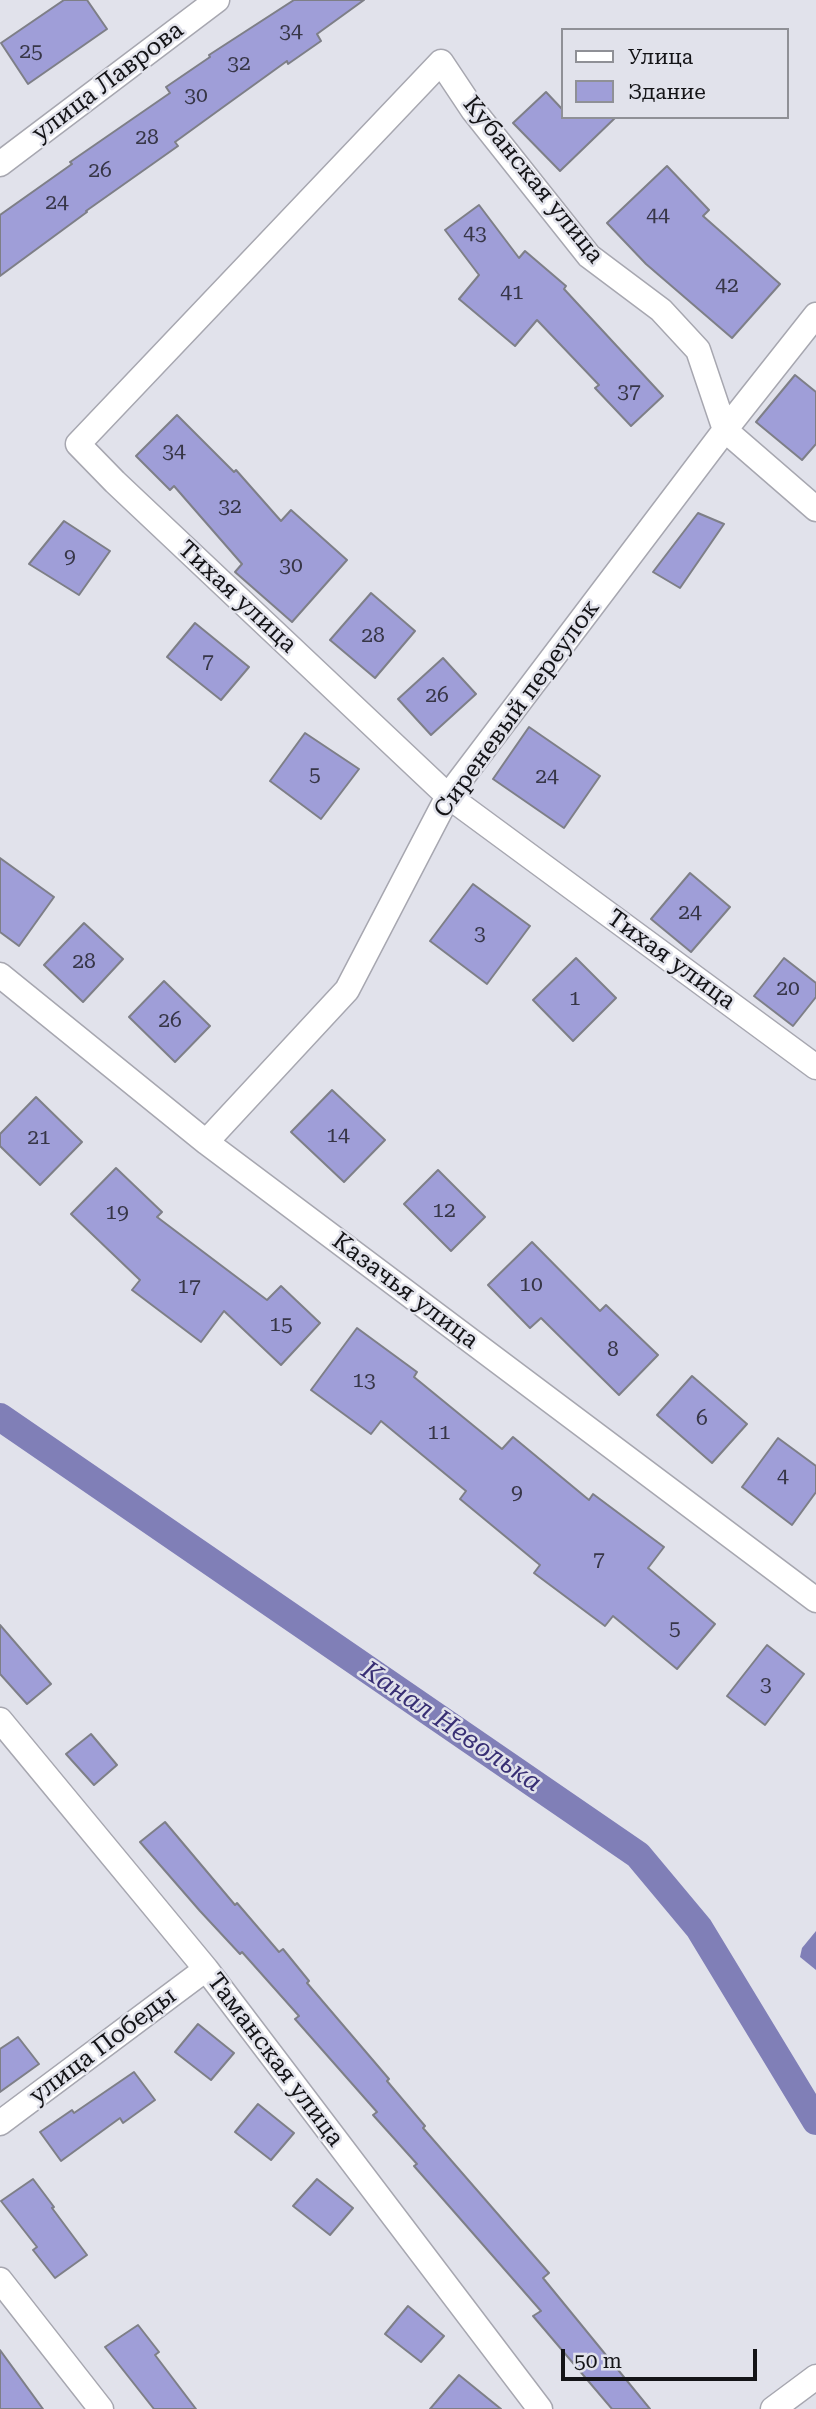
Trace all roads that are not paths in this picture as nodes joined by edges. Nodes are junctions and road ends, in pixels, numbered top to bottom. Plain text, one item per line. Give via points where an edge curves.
1 (217, 0) edge
2 (440, 62) joint
3 (0, 164) edge
4 (816, 314) edge
5 (724, 430) junction
6 (816, 509) edge
7 (448, 796) junction
8 (0, 975) edge
9 (816, 1067) edge
10 (206, 1142) junction
11 (816, 1600) edge
12 (0, 1720) edge
13 (206, 1969) junction
14 (0, 2123) edge
15 (0, 2280) edge
16 (816, 2377) edge
17 (101, 2409) edge
18 (540, 2409) edge
19 (773, 2409) edge

1 - 3 street, улица Лаврова
2 - 5 street, Кубанская улица via 589,256 661,310 698,350
2 - 7 street, Тихая улица via 78,444
4 - 5 street, Сиреневый переулок
5 - 6 street
5 - 7 street, Сиреневый переулок
7 - 9 street, Тихая улица
7 - 10 street, Сиреневый переулок via 347,990
8 - 10 street, Казачья улица
10 - 11 street, Казачья улица
12 - 13 street, Таманская улица
13 - 14 street, улица Победы
13 - 18 street, Таманская улица
15 - 17 street
16 - 19 street

